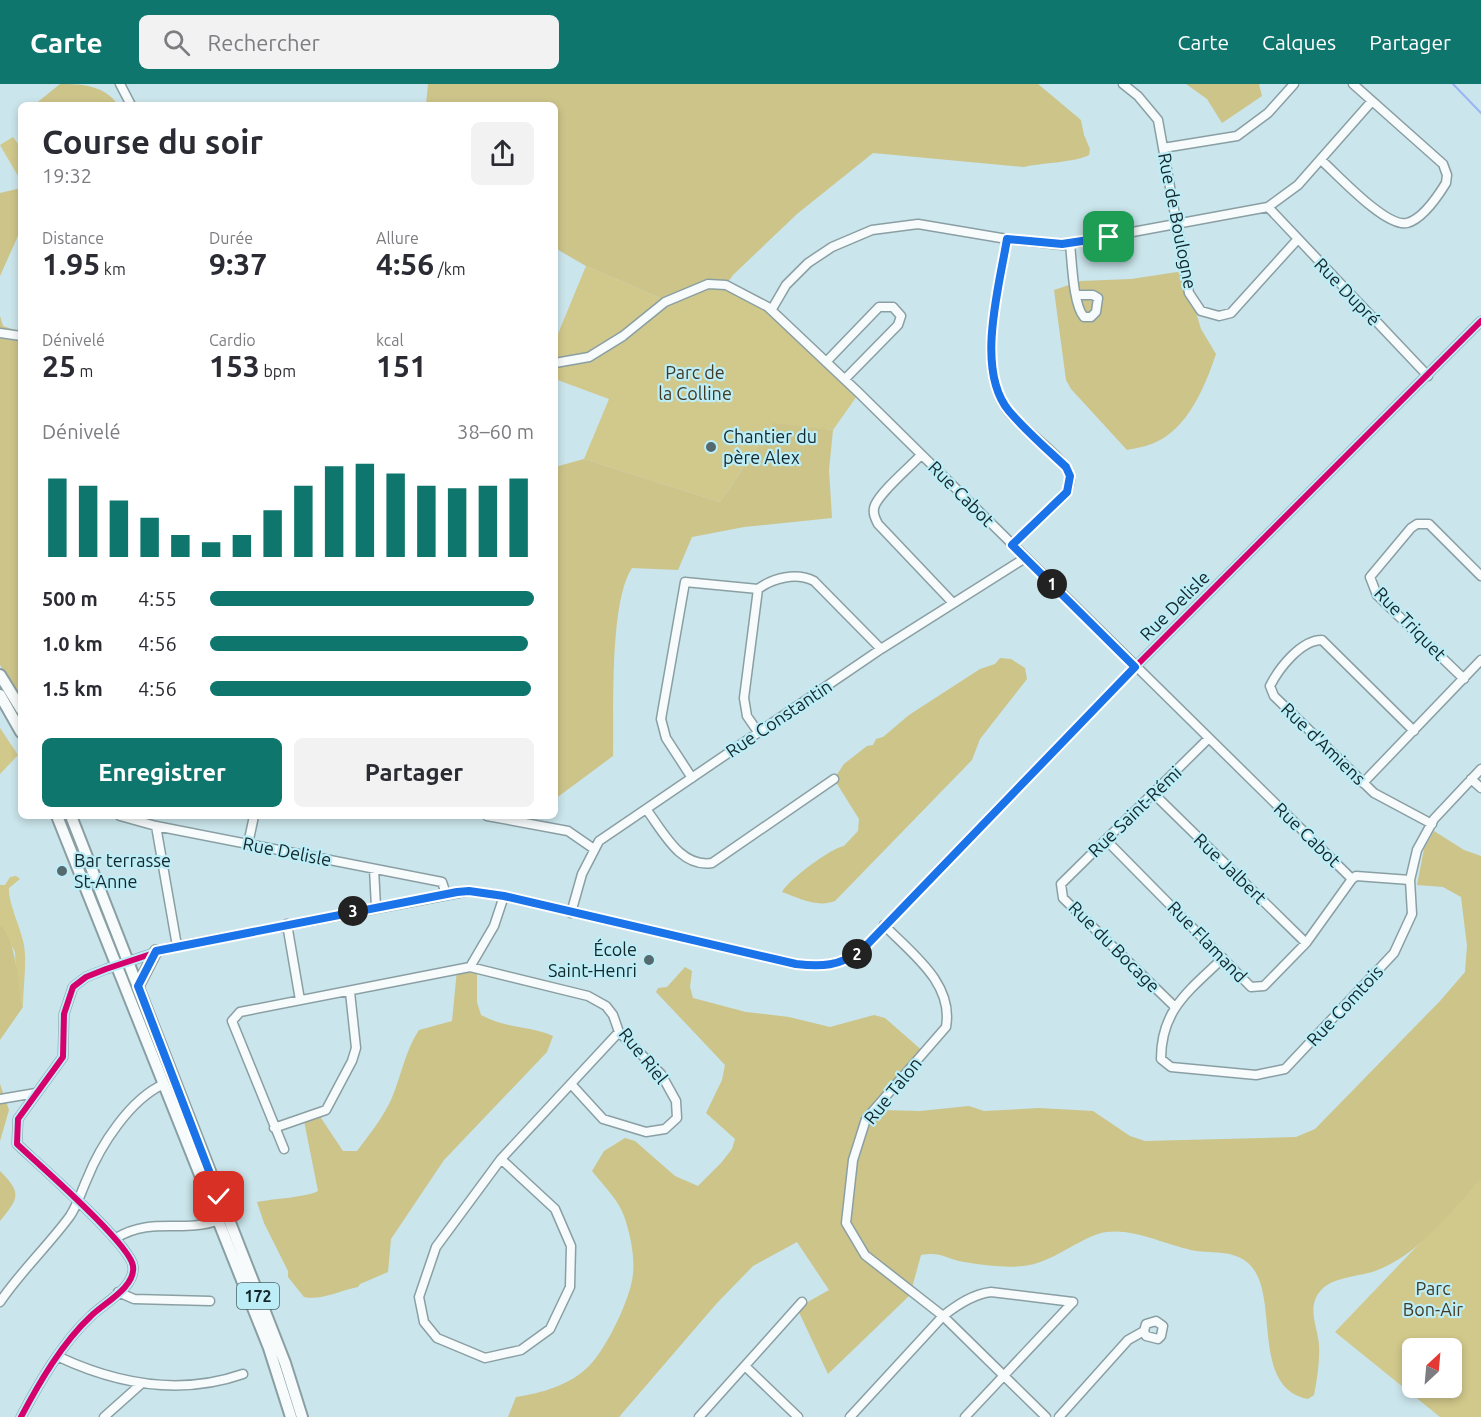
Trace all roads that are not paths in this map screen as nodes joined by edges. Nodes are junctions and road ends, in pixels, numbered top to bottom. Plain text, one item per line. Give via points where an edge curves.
1 (120, 84) edge
2 (1123, 84) edge
3 (1294, 84) edge
4 (1353, 84) edge
5 (1372, 101) junction
6 (129, 102) edge
7 (1163, 148) junction
8 (1321, 160) junction
9 (1268, 207) junction
10 (1177, 224) junction
11 (1007, 239) junction
12 (1297, 240) junction
13 (1070, 244) junction
14 (1077, 295) dead end
15 (772, 309) junction
16 (1481, 321) edge
17 (0, 333) edge
18 (18, 336) edge
19 (826, 362) junction
20 (558, 363) edge
21 (1428, 376) junction
22 (845, 379) junction
23 (921, 455) junction
24 (1012, 545) junction
25 (1025, 558) junction
26 (1481, 576) edge
27 (758, 589) junction
28 (953, 603) junction
29 (882, 649) junction
30 (1481, 660) edge
31 (1135, 667) junction
32 (0, 675) edge
33 (1464, 679) junction
34 (0, 695) edge
35 (18, 704) edge
36 (18, 727) edge
37 (1414, 731) junction
38 (758, 732) junction
39 (1208, 739) junction
40 (1481, 769) edge
41 (692, 778) junction
42 (834, 779) dead end
43 (1471, 779) junction
44 (1363, 783) junction
45 (1481, 788) edge
46 (1154, 794) junction
47 (646, 809) junction
48 (58, 819) edge
49 (73, 819) edge
50 (131, 819) edge
51 (253, 819) edge
52 (503, 819) edge
53 (1432, 824) junction
54 (156, 826) junction
55 (1106, 840) junction
56 (248, 844) junction
57 (594, 849) junction
58 (374, 869) junction
59 (1352, 879) junction
60 (1410, 880) junction
61 (1061, 884) joint
62 (446, 894) junction
63 (504, 896) junction
64 (376, 907) junction
65 (571, 913) junction
66 (287, 924) junction
67 (884, 925) junction
68 (1306, 943) junction
69 (177, 946) junction
70 (156, 951) junction
71 (1223, 958) junction
72 (127, 960) junction
73 (116, 965) junction
74 (470, 967) junction
75 (138, 986) junction
76 (350, 992) junction
77 (300, 1000) junction
78 (1174, 1006) junction
79 (619, 1032) junction
80 (164, 1084) junction
81 (571, 1084) junction
82 (36, 1093) junction
83 (0, 1098) edge
84 (274, 1128) junction
85 (284, 1149) dead end
86 (501, 1159) junction
87 (79, 1203) junction
88 (219, 1221) junction
89 (116, 1238) junction
90 (118, 1292) junction
91 (210, 1301) dead end
92 (0, 1302) edge
93 (802, 1302) dead end
94 (944, 1316) junction
95 (1144, 1331) dead end
96 (59, 1357) junction
97 (745, 1366) junction
98 (243, 1374) dead end
99 (1005, 1375) junction
100 (141, 1384) junction
101 (21, 1417) edge
102 (104, 1417) edge
103 (291, 1417) edge
104 (302, 1417) edge
105 (699, 1417) edge
106 (798, 1417) edge
107 (850, 1417) edge
108 (965, 1417) edge
109 (1046, 1417) edge
110 (1059, 1417) edge

1 - 6 street
2 - 7 street, Rue de Boulogne via 1158,120
3 - 7 street via 1268,113 1237,136
4 - 5 street
5 - 8 street
5 - 8 street via 1443,164 1446,183 1417,219 1407,223 1390,220
7 - 10 street, Rue de Boulogne
8 - 9 street via 1298,185
9 - 10 street
9 - 12 street, Rue Dupré
10 - 12 street, Rue de Boulogne via 1189,293 1201,311 1209,315 1231,313
10 - 13 street
11 - 13 street
11 - 15 street via 918,224 872,230 808,262 786,285
11 - 24 street via 992,338 993,374 1008,410 1066,467 1070,483 1067,492
12 - 21 street, Rue Dupré
13 - 14 street
15 - 19 street, Rue Cabot
15 - 20 street, Rue Cabot via 726,285 708,284 665,302 599,352 573,362
16 - 21 street, Rue Delisle
17 - 18 street
19 - 22 street, Rue Cabot
19 - 22 street via 879,307 893,307 901,316 898,325
21 - 31 street, Rue Delisle
22 - 23 street, Rue Cabot
23 - 24 street, Rue Cabot
23 - 28 street via 881,497 874,506 874,514 878,524
24 - 25 street, Rue Cabot
25 - 28 street, Rue Constantin
25 - 31 street, Rue Cabot
26 - 33 street, Rue Triquet via 1429,524 1418,524 1370,577 1377,595
27 - 29 street via 780,579 810,579
27 - 38 street via 744,698 747,716
27 - 41 street via 685,582 661,719 666,738
28 - 29 street, Rue Constantin
29 - 38 street, Rue Constantin
30 - 33 street
31 - 39 street, Rue Cabot
31 - 67 street, Rue Delisle
32 - 35 main road
33 - 37 street
34 - 36 main road
37 - 44 street
37 - 44 street, Rue d'Amiens via 1322,640 1305,644 1288,661 1270,686 1274,696
38 - 41 street, Rue Constantin
39 - 46 street, Rue Saint-Rémi
39 - 59 street, Rue Cabot
40 - 43 street, Rue Comtois
41 - 47 street, Rue Constantin
42 - 47 street via 712,863 687,860
43 - 45 street
43 - 53 street, Rue Comtois
44 - 53 street, Rue d'Amiens
46 - 55 street, Rue Saint-Rémi
46 - 68 street, Rue Jalbert
47 - 57 street, Rue Constantin via 599,841
48 - 73 main road, 172
49 - 72 main road, 172
50 - 54 street, Rue Delisle
51 - 56 street
52 - 57 street via 568,831
53 - 60 street, Rue Comtois via 1417,850
54 - 56 street, Rue Delisle
54 - 69 street
55 - 61 street, Rue Saint-Rémi
55 - 71 street, Rue Flamand
56 - 58 street, Rue Delisle
57 - 65 street, Rue Constantin
58 - 62 street, Rue Delisle via 442,882
58 - 64 street
59 - 60 street, Rue Cabot via 1356,876
59 - 68 street, Rue Flamand
60 - 78 street, Rue Comtois via 1412,914 1394,953 1285,1069 1256,1075 1172,1067 1161,1059 1161,1037
61 - 78 street, Rue du Bocage via 1063,898
62 - 63 street, Rue Delisle via 469,891
62 - 64 street, Rue Delisle
63 - 65 street, Rue Delisle
63 - 74 street via 490,935
64 - 66 street, Rue Delisle
65 - 67 street, Rue Delisle via 796,964 825,967 861,951
66 - 69 street, Rue Delisle
66 - 77 street
67 - 94 street, Rue Talon via 934,977 946,998 948,1019 946,1027 866,1119 853,1160 846,1223 865,1255
68 - 71 street, Rue Flamand via 1264,986 1251,987
69 - 70 street, Rue Delisle
70 - 72 street, Rue Delisle
70 - 75 main road
71 - 78 street
72 - 73 street, Rue Delisle
72 - 75 main road, 172
73 - 80 main road, 172
73 - 82 street, Rue Delisle via 73,987 64,1014 63,1057
74 - 76 street, Rue Riel
74 - 79 street, Rue Riel via 588,996 609,1008
75 - 104 main road, 172 via 285,1363
76 - 77 street, Rue Riel
76 - 84 street via 356,1048 326,1110
77 - 84 street, Rue Riel via 240,1012 232,1021
79 - 81 street
79 - 81 street, Rue Riel via 661,1074 675,1101 677,1118 665,1129 646,1132 603,1119
80 - 87 street via 140,1102 110,1135
80 - 88 main road, 172
81 - 86 street
82 - 83 street
82 - 87 street, Rue Delisle via 18,1119 17,1144
84 - 85 street
86 - 86 street via 555,1209 571,1246 570,1287 550,1329 521,1350 485,1358 437,1338 424,1322 419,1297 436,1247
87 - 89 street, Rue Delisle
87 - 92 street
88 - 89 street via 139,1227
88 - 103 main road, 172 via 274,1361
89 - 90 street, Rue Delisle via 133,1263 129,1284
90 - 91 street via 134,1299
90 - 96 street, Rue Delisle via 75,1333
93 - 97 street
94 - 99 street, Rue Talon
94 - 99 street via 981,1293 1073,1302
94 - 107 street
95 - 110 street via 1128,1340
96 - 100 street via 105,1376
96 - 101 street, Rue Delisle
97 - 105 street
97 - 106 street
98 - 100 street via 194,1384
99 - 108 street
99 - 109 street, Rue Talon
100 - 102 street

